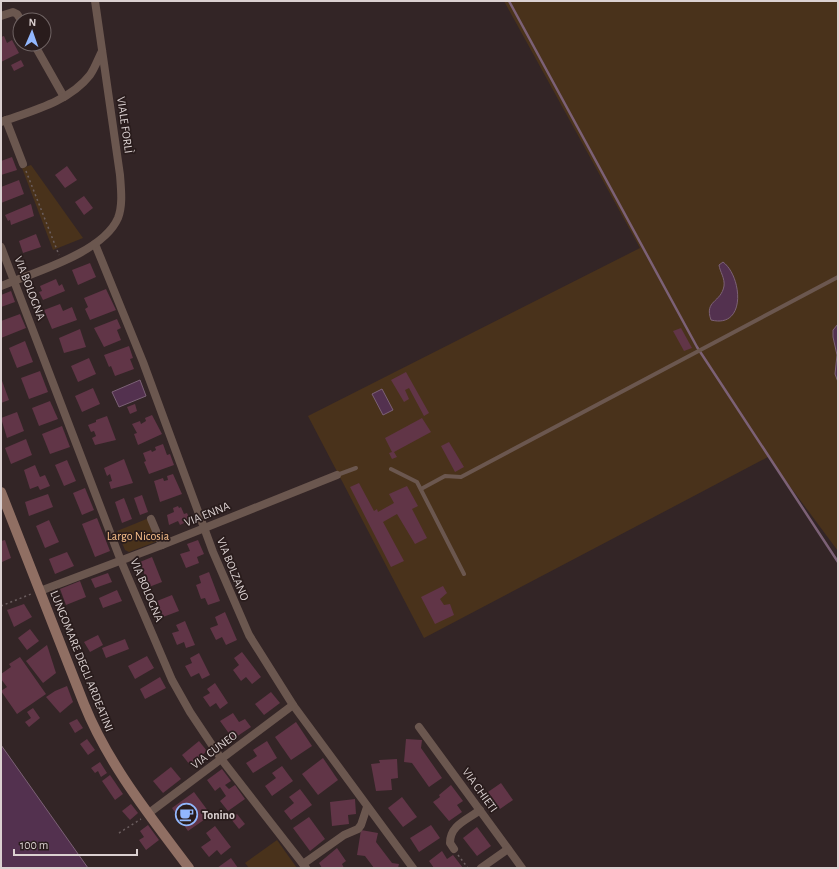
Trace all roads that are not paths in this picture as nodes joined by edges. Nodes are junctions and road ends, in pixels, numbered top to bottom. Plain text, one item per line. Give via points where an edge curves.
1 (95, 1) edge
2 (12, 12) edge
3 (1, 16) edge
4 (102, 51) junction
5 (39, 52) edge
6 (64, 97) junction
7 (4, 121) edge
8 (24, 164) road end
9 (95, 244) junction
10 (1, 247) edge
11 (838, 277) edge
12 (14, 280) junction
13 (1, 286) edge
14 (356, 468) dead end
15 (391, 469) dead end
16 (337, 475) joint
17 (421, 489) junction
18 (1, 492) edge
19 (151, 519) dead end
20 (204, 528) junction
21 (162, 545) junction
22 (122, 560) junction
23 (464, 574) dead end
24 (40, 591) junction
25 (293, 705) junction
26 (419, 727) dead end
27 (222, 760) junction
28 (367, 807) junction
29 (480, 810) junction
30 (149, 813) junction
31 (454, 849) road end
32 (508, 849) junction
33 (305, 866) edge
34 (189, 868) edge
35 (413, 868) edge
36 (481, 868) edge
37 (522, 868) edge

1 - 4 street, VIALE FORLÌ
2 - 3 street
4 - 6 street via 89,76
4 - 9 street, VIALE FORLÌ via 120,175 121,203 115,223
5 - 6 street
6 - 7 street
7 - 8 street
9 - 12 street, VIALE FORLÌ
9 - 20 street, VIA BOLZANO via 143,362
10 - 12 street, VIA BOLOGNA
11 - 17 lane via 461,477 445,476
12 - 13 street, VIALE FORLÌ
12 - 22 street, VIA BOLOGNA
14 - 16 lane
15 - 17 lane via 417,482
16 - 20 street, VIA ENNA
17 - 23 lane
18 - 24 main road, LUNGOMARE DEGLI ARDEATINI
19 - 21 street
20 - 21 street, VIA ENNA
20 - 25 street, VIA BOLZANO via 248,635
21 - 22 street, VIA ENNA
22 - 24 street, VIA ENNA
22 - 27 street, VIA BOLOGNA via 172,680
24 - 30 main road, LUNGOMARE DEGLI ARDEATINI via 99,738
25 - 27 street, VIA CUNEO
25 - 28 street, VIA BOLZANO
26 - 29 street, VIA CHIETI
27 - 30 street, VIA CUNEO
27 - 33 street, VIA BOLOGNA
28 - 33 street via 358,829 344,835
28 - 35 street, VIA BOLZANO
29 - 31 street via 454,828 450,843
29 - 32 street, VIA CHIETI
30 - 34 main road, LUNGOMARE DEGLI ARDEATINI
32 - 36 street
32 - 37 street, VIA CHIETI

